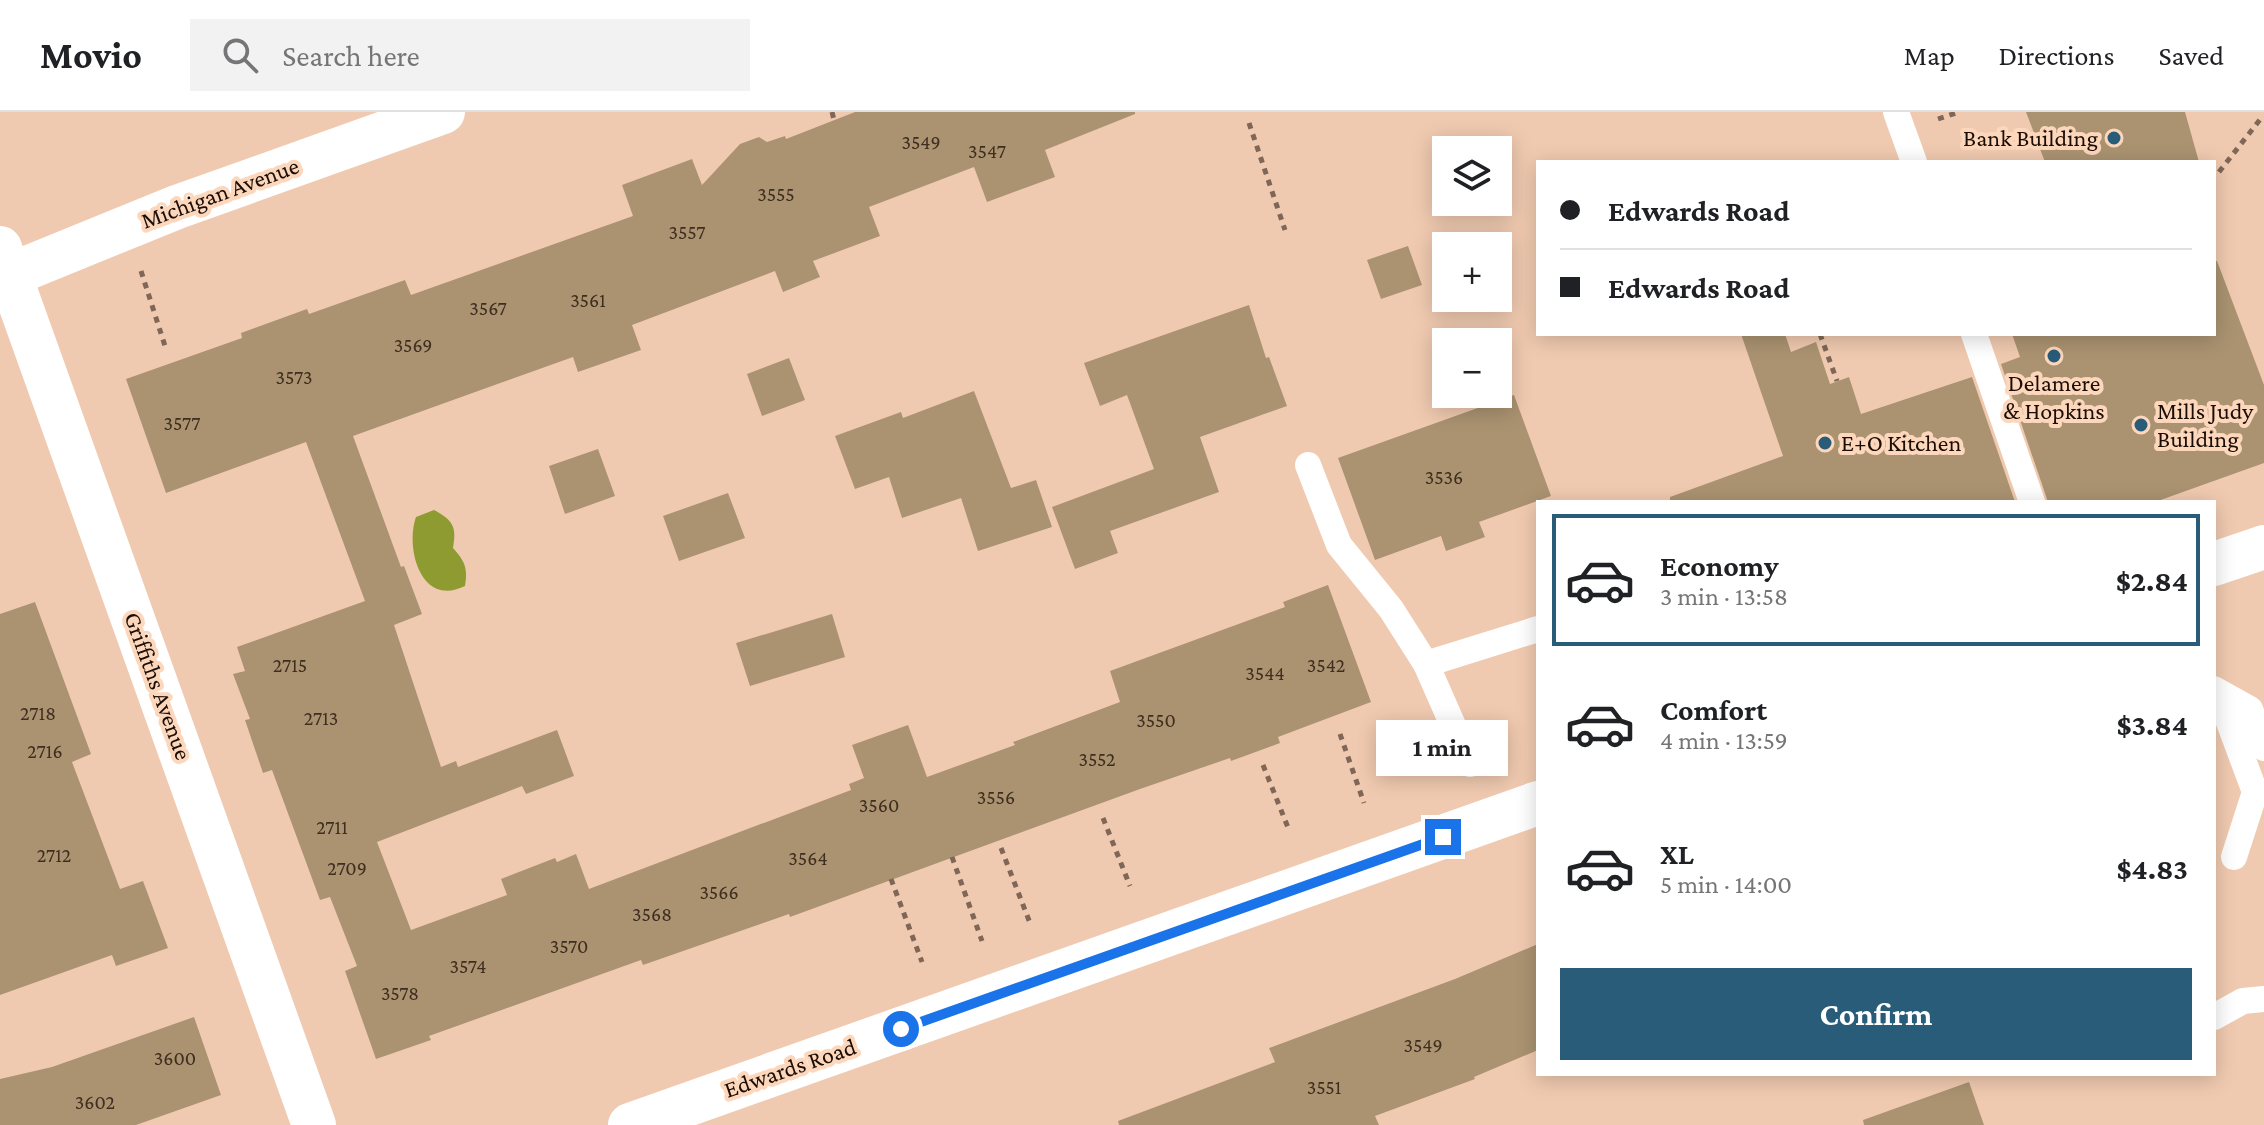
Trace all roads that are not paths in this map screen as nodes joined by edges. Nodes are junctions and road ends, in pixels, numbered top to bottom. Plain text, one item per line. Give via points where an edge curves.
1 (443, 112) edge
2 (1896, 112) edge
3 (1913, 160) edge
4 (3, 267) edge
5 (1975, 336) edge
6 (1308, 465) dead end
7 (2031, 500) edge
8 (2264, 547) edge
9 (2216, 563) edge
10 (1536, 630) edge
11 (1426, 664) junction
12 (2216, 690) edge
13 (2216, 706) edge
14 (2264, 748) edge
15 (1470, 764) dead end
16 (1536, 804) edge
17 (2264, 807) edge
18 (2264, 999) edge
19 (2216, 1016) edge
20 (314, 1125) edge
21 (630, 1125) edge

1 - 4 street, Michigan Avenue
2 - 3 lane
4 - 20 street, Griffiths Avenue via 116,567
5 - 7 lane
6 - 11 lane via 1339,545 1391,609
8 - 9 street
10 - 11 lane
11 - 15 lane
12 - 14 lane via 2250,709
13 - 17 lane via 2227,717 2255,792 2234,857
16 - 21 street, Edwards Road
18 - 19 lane via 2243,1001

